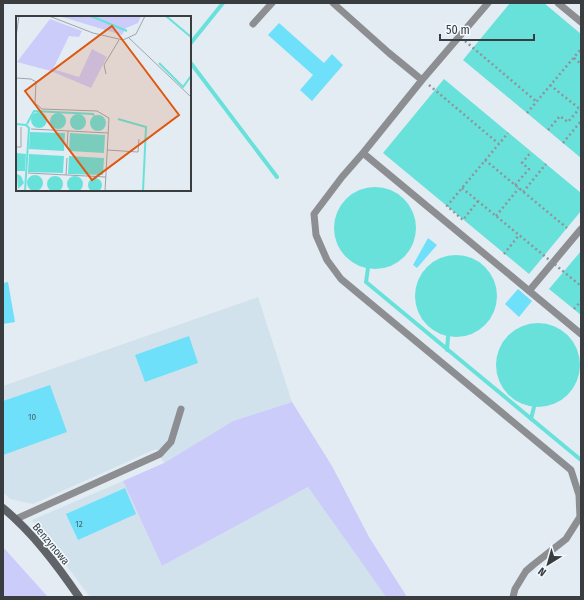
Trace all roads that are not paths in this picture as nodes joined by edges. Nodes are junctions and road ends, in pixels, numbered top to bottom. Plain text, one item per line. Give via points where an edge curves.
1 (272, 3) edge
2 (333, 3) edge
3 (488, 3) edge
4 (558, 3) edge
5 (581, 22) edge
6 (253, 24) dead end
7 (422, 80) junction
8 (363, 154) junction
9 (581, 229) edge
10 (529, 291) junction
11 (581, 334) edge
12 (181, 409) dead end
13 (580, 495) edge
14 (3, 508) edge
15 (16, 518) junction
16 (79, 597) edge
17 (513, 597) edge

1 - 6 lane
2 - 7 lane
3 - 7 lane
4 - 5 lane
7 - 8 lane
8 - 10 lane
8 - 13 lane via 342,176 314,214 316,235 327,260 341,279 571,470
9 - 10 lane
10 - 11 lane
12 - 15 lane via 171,442 160,454
13 - 17 lane via 580,517 566,538 526,572
14 - 15 street, Benzynowa
15 - 16 street, Benzynowa via 55,563

